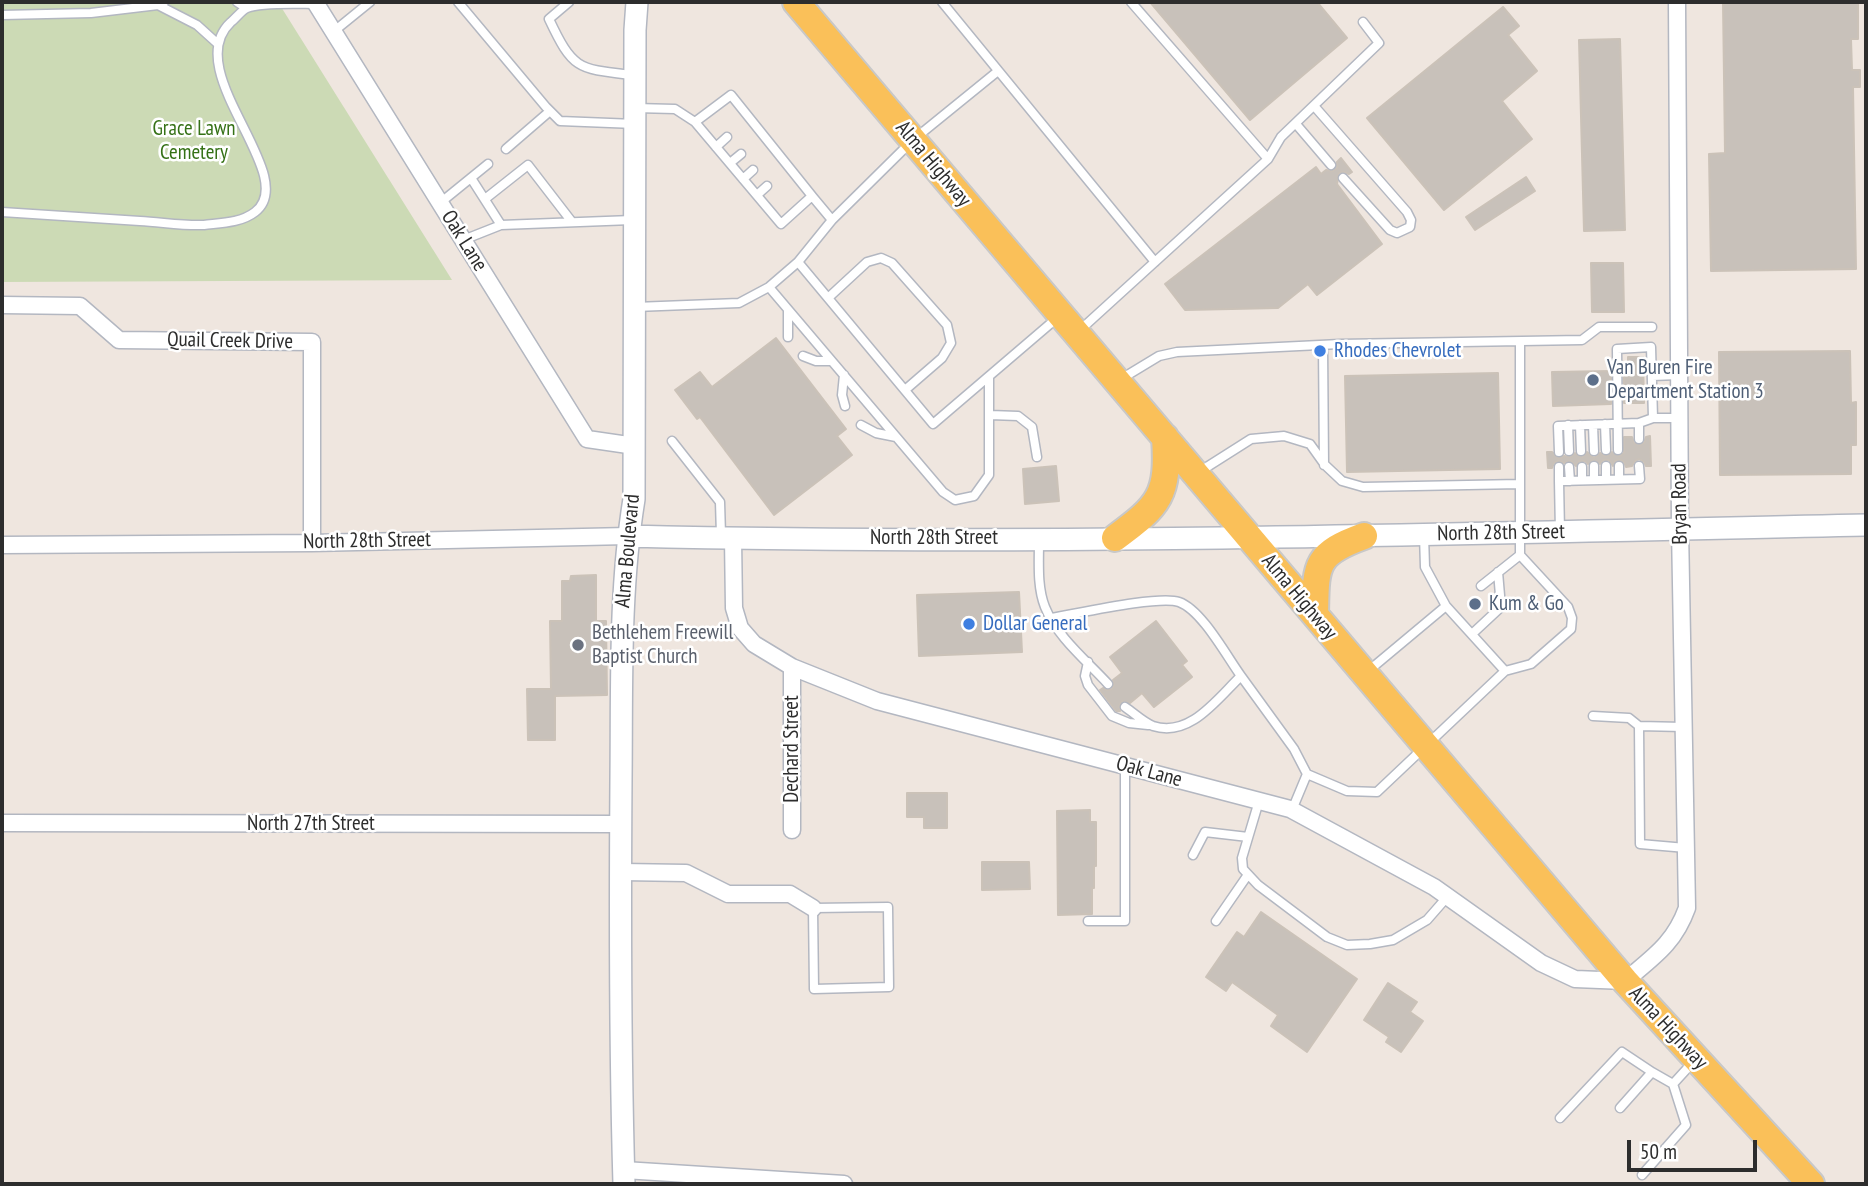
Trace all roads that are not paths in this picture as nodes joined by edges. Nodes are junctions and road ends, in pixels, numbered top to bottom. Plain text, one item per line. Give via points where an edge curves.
1 (237, 2) edge
2 (370, 2) edge
3 (458, 2) edge
4 (569, 2) edge
5 (637, 2) edge
6 (796, 2) edge
7 (942, 2) edge
8 (1131, 2) edge
9 (1677, 2) edge
10 (161, 3) edge
11 (316, 3) edge
12 (246, 8) junction
13 (2, 15) edge
14 (1363, 22) dead end
15 (333, 32) junction
16 (218, 44) junction
17 (998, 71) junction
18 (635, 75) junction
19 (1315, 107) junction
20 (550, 111) junction
21 (635, 116) junction
22 (750, 118) junction
23 (695, 122) junction
24 (1296, 124) junction
25 (741, 126) dead end
26 (763, 135) junction
27 (727, 137) dead end
28 (913, 140) junction
29 (753, 143) dead end
30 (716, 147) junction
31 (506, 149) dead end
32 (775, 150) junction
33 (741, 154) dead end
34 (767, 158) dead end
35 (1268, 159) junction
36 (730, 163) junction
37 (488, 164) dead end
38 (1331, 165) dead end
39 (788, 167) junction
40 (754, 170) dead end
41 (781, 173) dead end
42 (471, 178) junction
43 (1343, 178) dead end
44 (743, 180) junction
45 (767, 186) dead end
46 (757, 195) junction
47 (812, 196) junction
48 (485, 199) junction
49 (440, 203) junction
50 (2, 212) edge
51 (635, 220) junction
52 (832, 220) junction
53 (572, 222) junction
54 (501, 225) junction
55 (463, 240) junction
56 (798, 262) junction
57 (1156, 262) junction
58 (769, 287) junction
59 (828, 298) junction
60 (2, 305) edge
61 (635, 307) junction
62 (788, 310) junction
63 (1069, 324) junction
64 (1653, 327) dead end
65 (788, 337) dead end
66 (1520, 342) junction
67 (1323, 345) junction
68 (803, 356) dead end
69 (831, 361) junction
70 (1679, 375) junction
71 (844, 376) junction
72 (1652, 376) junction
73 (989, 377) junction
74 (1117, 381) junction
75 (905, 390) junction
76 (845, 406) dead end
77 (990, 415) junction
78 (1653, 418) junction
79 (1679, 418) junction
80 (1639, 423) junction
81 (1605, 424) junction
82 (1618, 424) junction
83 (862, 425) dead end
84 (1568, 425) junction
85 (1580, 425) junction
86 (1593, 425) junction
87 (896, 437) junction
88 (1165, 437) junction
89 (1639, 439) dead end
90 (673, 441) dead end
91 (635, 446) junction
92 (1606, 450) dead end
93 (1618, 450) dead end
94 (1569, 451) dead end
95 (1581, 451) dead end
96 (1594, 451) dead end
97 (1559, 452) dead end
98 (1037, 457) dead end
99 (1325, 465) junction
100 (1594, 466) dead end
101 (1606, 466) dead end
102 (1619, 466) dead end
103 (1639, 466) dead end
104 (1559, 467) dead end
105 (1569, 467) dead end
106 (1582, 467) dead end
107 (1196, 474) junction
108 (1619, 479) junction
109 (1582, 480) junction
110 (1594, 480) junction
111 (1606, 480) junction
112 (1559, 481) junction
113 (1570, 481) junction
114 (1520, 484) junction
115 (1866, 525) edge
116 (1680, 529) junction
117 (1560, 532) junction
118 (1519, 533) junction
119 (1424, 535) junction
120 (628, 536) junction
121 (1364, 536) junction
122 (727, 538) junction
123 (1039, 538) junction
124 (1115, 538) junction
125 (1250, 538) junction
126 (312, 543) junction
127 (2, 545) edge
128 (1520, 555) junction
129 (1498, 572) junction
130 (1480, 586) dead end
131 (1458, 604) dead end
132 (1448, 608) junction
133 (1315, 615) junction
134 (1051, 618) junction
135 (1472, 634) junction
136 (1088, 662) junction
137 (792, 667) junction
138 (1505, 671) junction
139 (1365, 674) junction
140 (1241, 676) junction
141 (1108, 684) dead end
142 (1125, 707) dead end
143 (1593, 716) dead end
144 (1151, 725) junction
145 (1639, 726) junction
146 (1684, 727) junction
147 (1427, 746) junction
148 (1125, 766) junction
149 (1307, 774) junction
150 (1259, 801) junction
151 (1293, 810) junction
152 (2, 823) edge
153 (621, 824) junction
154 (792, 831) dead end
155 (1248, 837) junction
156 (1686, 848) junction
157 (1193, 855) dead end
158 (622, 872) junction
159 (1247, 876) junction
160 (1448, 896) junction
161 (813, 908) junction
162 (1088, 921) dead end
163 (1216, 921) dead end
164 (1625, 981) junction
165 (1696, 1058) junction
166 (1652, 1072) junction
167 (1673, 1084) junction
168 (1620, 1108) dead end
169 (1560, 1118) dead end
170 (1642, 1175) dead end
171 (624, 1177) edge
172 (844, 1184) edge
173 (1811, 1184) edge

1 - 12 lane
2 - 15 lane
3 - 20 lane
4 - 18 lane via 549,19 570,56 592,71
5 - 18 street, Alma Boulevard
6 - 28 main road, Alma Highway
7 - 17 lane
8 - 35 lane
9 - 70 street, Bryan Road
10 - 13 lane via 91,13
10 - 16 lane
11 - 12 lane
11 - 15 street, Oak Lane
12 - 16 lane via 227,26
14 - 19 lane via 1379,43
15 - 49 street, Oak Lane
16 - 50 lane via 226,95 264,171 265,196 256,211 240,220 201,225
17 - 28 lane
17 - 57 lane
18 - 21 street, Alma Boulevard
19 - 24 lane
19 - 43 lane via 1407,212 1410,227 1396,233 1390,230
20 - 21 lane via 560,121
20 - 31 lane
21 - 23 lane via 675,110
21 - 51 street, Alma Boulevard
22 - 23 lane via 731,95
22 - 25 lane
22 - 26 lane
23 - 30 lane
24 - 35 lane via 1281,137
24 - 38 lane
26 - 29 lane
26 - 32 lane
27 - 30 lane
28 - 52 lane
28 - 63 main road, Alma Highway
30 - 36 lane
32 - 34 lane
32 - 39 lane
33 - 36 lane
35 - 57 lane
36 - 44 lane
37 - 42 lane
39 - 41 lane
39 - 47 lane
40 - 44 lane
42 - 48 lane
42 - 49 lane
44 - 46 lane
45 - 46 lane
46 - 47 lane via 781,224
47 - 52 lane
48 - 53 lane via 528,165
48 - 54 lane
49 - 55 street, Oak Lane
51 - 53 lane
51 - 61 street, Alma Boulevard
52 - 56 lane
53 - 54 lane
54 - 55 lane
55 - 91 street, Oak Lane via 587,439
56 - 58 lane
56 - 59 lane
57 - 63 lane
58 - 61 lane via 738,303
58 - 62 lane
59 - 75 lane
59 - 75 lane via 867,262 881,258 892,262 947,325 951,344 942,358
60 - 126 street, Quail Creek Drive via 80,306 120,340 312,342
61 - 91 street, Alma Boulevard
62 - 65 lane
62 - 69 lane
63 - 73 lane
63 - 74 main road, Alma Highway
64 - 66 lane via 1600,327 1582,340
66 - 67 lane
66 - 114 lane
67 - 74 lane via 1177,352 1159,356
67 - 99 lane
68 - 69 lane
69 - 71 lane
70 - 72 lane
70 - 79 street, Bryan Road
71 - 76 lane
71 - 87 lane
72 - 78 lane
72 - 82 lane via 1651,347 1617,349
73 - 75 lane via 933,424
73 - 77 lane
74 - 88 main road, Alma Highway
77 - 87 lane via 989,475 974,496 955,500 943,492
77 - 98 lane via 1018,416 1032,427
78 - 79 lane
78 - 80 lane
79 - 116 street, Bryan Road
80 - 82 lane
80 - 89 lane
81 - 82 lane
81 - 86 lane
81 - 92 lane
82 - 93 lane
83 - 87 lane
84 - 85 lane
84 - 94 lane
84 - 97 lane via 1558,426
85 - 86 lane
85 - 95 lane
86 - 96 lane
88 - 107 main road, Alma Highway
88 - 124 main road via 1167,467 1162,493 1153,507
90 - 122 lane via 720,502
91 - 120 street, Alma Boulevard
99 - 107 lane via 1310,444 1284,436 1251,439
99 - 114 lane via 1342,481 1363,487
100 - 110 lane
101 - 111 lane
102 - 108 lane
103 - 108 lane via 1640,479
104 - 112 lane
105 - 113 lane
106 - 109 lane
107 - 125 main road, Alma Highway
108 - 111 lane
109 - 110 lane
109 - 113 lane
110 - 111 lane
112 - 113 lane
112 - 117 lane
114 - 118 lane
115 - 116 street, North 28th Street
116 - 117 street, North 28th Street
116 - 146 street, Bryan Road
117 - 118 street, North 28th Street
118 - 119 street, North 28th Street
118 - 128 lane
119 - 121 street, North 28th Street
119 - 132 lane via 1425,567
120 - 122 street, North 28th Street
120 - 126 street, North 28th Street
120 - 153 street, Alma Boulevard via 622,601
121 - 125 street, North 28th Street
121 - 133 main road via 1338,545 1325,556 1315,577
122 - 123 street, North 28th Street
122 - 137 street, Oak Lane via 740,628 754,644
123 - 124 street, North 28th Street
123 - 134 lane via 1039,582
124 - 125 street, North 28th Street
125 - 133 main road, Alma Highway
126 - 127 street, North 28th Street
128 - 129 lane
128 - 138 lane via 1568,607 1571,629 1531,664
129 - 130 lane
129 - 135 lane via 1502,607
131 - 132 lane
132 - 135 lane
132 - 139 lane
133 - 139 main road, Alma Highway
134 - 136 lane
134 - 140 lane via 1180,602 1203,622
135 - 138 lane
136 - 141 lane
136 - 144 lane via 1088,685 1112,716
137 - 148 street, Oak Lane via 877,701
137 - 154 street, Dechard Street
138 - 147 lane
139 - 147 main road, Alma Highway
140 - 144 lane via 1192,722 1167,729
140 - 149 lane
142 - 144 lane
143 - 145 lane via 1629,718
145 - 146 lane
145 - 156 lane via 1640,844
146 - 156 street, Bryan Road
147 - 149 lane via 1377,792 1346,791
147 - 164 main road, Alma Highway
148 - 150 street, Oak Lane
148 - 162 lane via 1125,921
149 - 151 lane
150 - 151 street, Oak Lane
150 - 155 lane
151 - 160 street, Oak Lane
152 - 153 street, North 27th Street
153 - 158 street, Alma Boulevard
155 - 157 lane via 1205,832
155 - 159 lane via 1242,858
156 - 164 street, Bryan Road via 1687,908 1679,928
158 - 161 street via 686,873 728,894 790,894
158 - 171 street, Alma Boulevard
159 - 160 lane via 1327,937 1347,944 1381,942 1410,932
159 - 163 lane
160 - 164 street, Oak Lane via 1541,962 1575,979
161 - 161 lane via 888,907 889,987 814,989
164 - 165 main road, Alma Highway
165 - 167 lane
165 - 173 main road, Alma Highway
166 - 167 lane
166 - 168 lane
166 - 169 lane via 1622,1052
167 - 170 lane via 1686,1125
171 - 172 street

